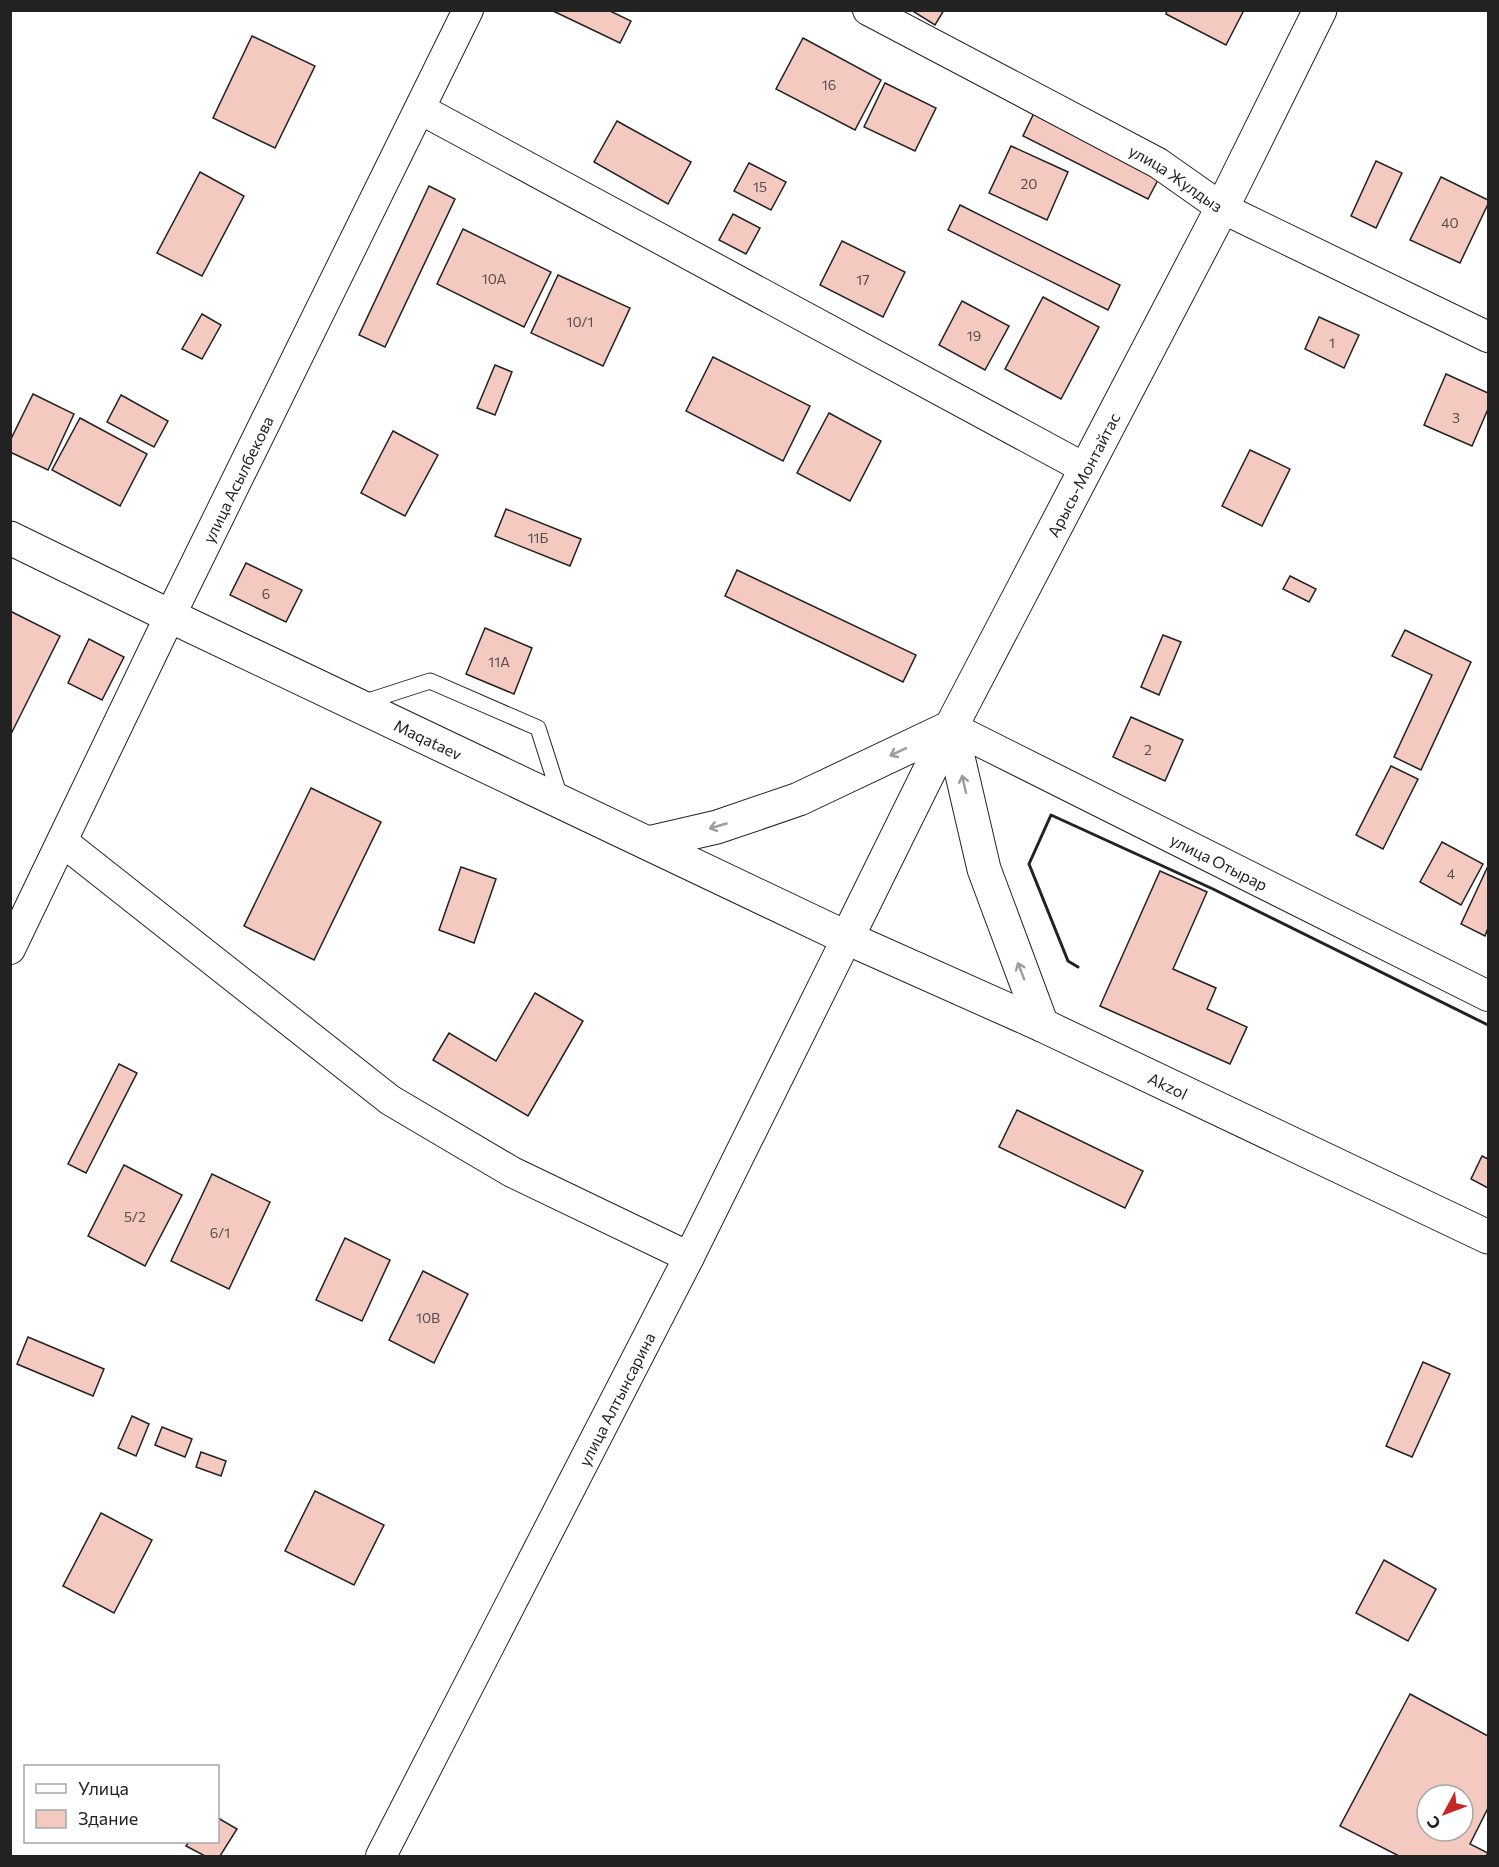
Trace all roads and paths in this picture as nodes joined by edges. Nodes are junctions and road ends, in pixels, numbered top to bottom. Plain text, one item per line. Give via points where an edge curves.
1 (468, 10) edge
2 (868, 10) edge
3 (1320, 10) edge
4 (420, 109) junction
5 (1222, 208) junction
6 (1488, 337) edge
7 (1086, 469) junction
8 (10, 538) edge
9 (170, 616) junction
10 (356, 705) junction
11 (951, 728) junction
12 (561, 802) junction
13 (63, 842) junction
14 (648, 843) junction
15 (847, 938) junction
16 (10, 949) edge
17 (1488, 996) edge
18 (1042, 1025) junction
19 (1488, 1237) edge
20 (688, 1257) junction
21 (381, 1857) edge

1 - 4 street, улица Асылбекова
2 - 5 street, улица Жулдыз via 1158,163
3 - 5 main road, Арысь-Монтайтас
4 - 7 street
4 - 9 street, улица Асылбекова
5 - 6 street, улица Жулдыз
5 - 7 main road, Арысь-Монтайтас
7 - 11 main road, Арысь-Монтайтас
8 - 9 main road, Maqataev
9 - 10 main road, Maqataev
9 - 13 street, улица Асылбекова
10 - 12 main road, Maqataev
10 - 12 lane via 430,681 538,728
11 -> 14 main road via 799,799 717,827
11 - 15 main road, Арысь-Монтайтас
11 - 17 street, улица Отырар
18 -> 11 main road via 984,869
12 - 14 main road, Maqataev
13 - 16 street, улица Асылбекова
13 - 20 street via 390,1100 512,1172
14 - 15 main road, Maqataev
15 - 18 main road, Akzol
15 - 20 street, улица Алтынсарина
18 - 19 main road, Akzol
20 - 21 street, улица Алтынсарина

